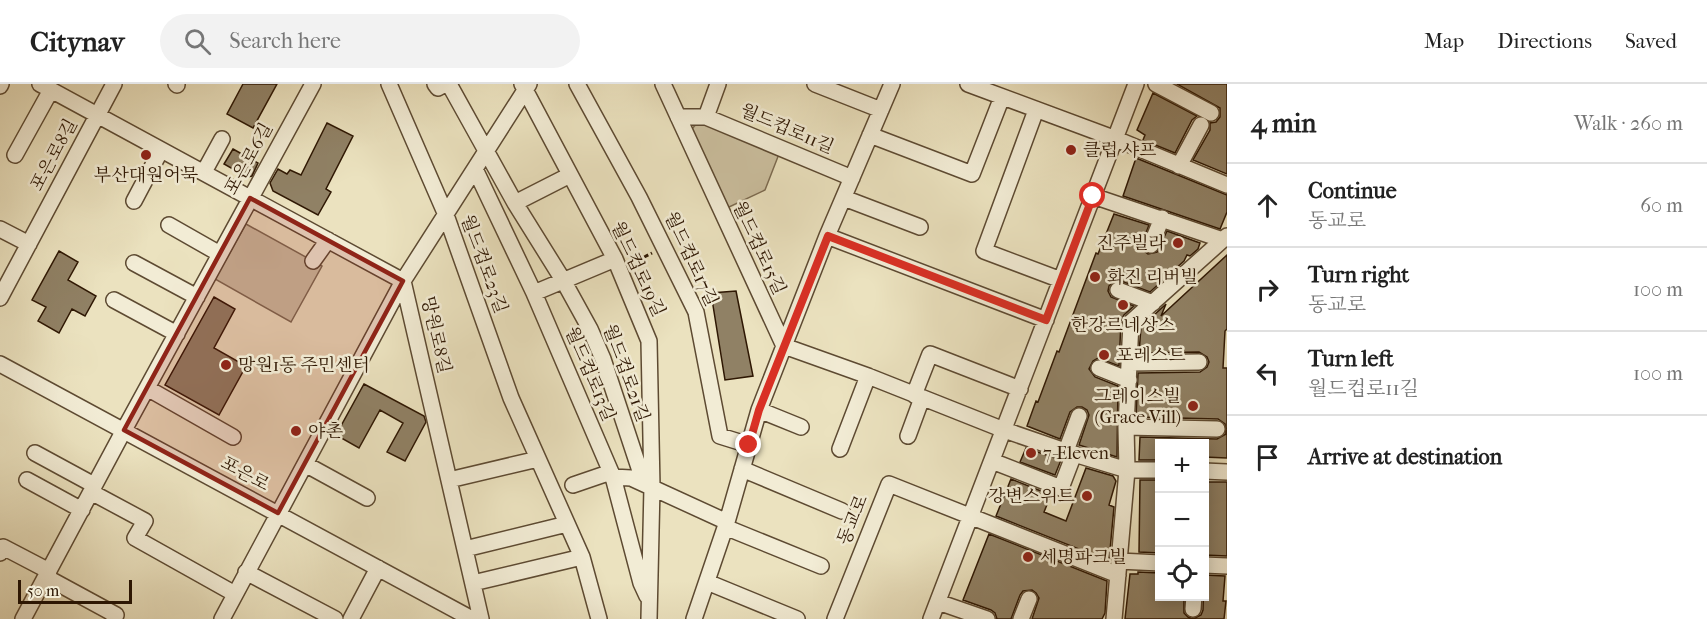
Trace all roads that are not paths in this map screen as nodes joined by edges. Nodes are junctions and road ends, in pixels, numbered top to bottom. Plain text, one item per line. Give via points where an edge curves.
1 (114, 84) edge
2 (313, 84) edge
3 (389, 84) edge
4 (435, 84) edge
5 (447, 84) edge
6 (578, 84) edge
7 (663, 84) edge
8 (718, 84) edge
9 (815, 84) edge
10 (892, 84) edge
11 (968, 84) edge
12 (1136, 84) edge
13 (1156, 84) edge
14 (525, 86) edge
15 (45, 87) edge
16 (1002, 97) junction
17 (881, 110) junction
18 (1036, 110) junction
19 (98, 115) junction
20 (678, 117) junction
21 (706, 117) junction
22 (870, 135) junction
23 (222, 139) dead end
24 (1116, 139) junction
25 (161, 150) junction
26 (487, 150) junction
27 (15, 155) dead end
28 (1179, 166) junction
29 (475, 169) junction
30 (204, 172) junction
31 (570, 175) junction
32 (852, 178) junction
33 (1227, 185) edge
34 (1093, 196) junction
35 (250, 198) junction
36 (844, 198) junction
37 (134, 201) dead end
38 (515, 203) junction
39 (446, 215) junction
40 (1162, 218) junction
41 (169, 225) dead end
42 (921, 227) dead end
43 (0, 228) edge
44 (828, 236) junction
45 (1225, 238) edge
46 (328, 240) junction
47 (28, 244) junction
48 (1151, 245) dead end
49 (220, 254) junction
50 (313, 261) dead end
51 (134, 263) dead end
52 (617, 265) junction
53 (563, 280) junction
54 (1061, 280) junction
55 (403, 281) junction
56 (1118, 290) dead end
57 (534, 293) junction
58 (197, 297) junction
59 (0, 298) edge
60 (114, 300) dead end
61 (1153, 303) junction
62 (1046, 320) junction
63 (177, 334) junction
64 (784, 346) junction
65 (1199, 362) dead end
66 (1130, 363) junction
67 (0, 364) edge
68 (1099, 368) dead end
69 (868, 376) junction
70 (1129, 380) junction
71 (147, 388) junction
72 (1020, 389) junction
73 (918, 396) junction
74 (759, 410) junction
75 (1079, 416) dead end
76 (801, 427) dead end
77 (1126, 427) junction
78 (1217, 429) dead end
79 (123, 430) junction
80 (1004, 430) junction
81 (908, 436) dead end
82 (233, 437) dead end
83 (749, 445) junction
84 (840, 449) dead end
85 (1070, 452) junction
86 (35, 453) dead end
87 (538, 459) junction
88 (992, 461) junction
89 (305, 464) junction
90 (742, 469) junction
91 (1127, 470) junction
92 (1155, 470) edge
93 (1209, 471) edge
94 (1227, 472) edge
95 (612, 474) junction
96 (27, 480) dead end
97 (449, 480) junction
98 (573, 484) dead end
99 (648, 485) junction
100 (93, 489) junction
101 (367, 498) dead end
102 (82, 510) junction
103 (842, 511) dead end
104 (278, 513) junction
105 (971, 516) junction
106 (567, 524) junction
107 (726, 525) junction
108 (465, 549) junction
109 (0, 553) edge
110 (582, 556) junction
111 (1155, 564) edge
112 (1209, 565) edge
113 (820, 566) dead end
114 (1227, 566) edge
115 (378, 568) junction
116 (1119, 568) junction
117 (246, 572) junction
118 (48, 574) junction
119 (707, 582) junction
120 (473, 583) junction
121 (235, 594) junction
122 (1029, 599) dead end
123 (938, 602) junction
124 (650, 603) junction
125 (23, 619) edge
126 (114, 619) edge
127 (222, 619) edge
128 (335, 619) edge
129 (351, 619) edge
130 (472, 619) edge
131 (481, 619) edge
132 (599, 619) edge
133 (649, 619) edge
134 (694, 619) edge
135 (797, 619) edge
136 (835, 619) edge
137 (931, 619) edge
138 (987, 619) edge
139 (1021, 619) edge
140 (1114, 619) edge

1 - 19 street, 포은로8길
2 - 35 street, 포은로6길
3 - 39 street, 월드컵로23길
4 - 5 street, 월드컵로21길 via 438,88
5 - 26 street, 월드컵로21길
6 - 83 street, 월드컵로17길 via 696,312 720,436
7 - 20 street, 월드컵로15길
8 - 21 street
9 - 17 street
10 - 17 street
11 - 16 street
12 - 24 street
13 - 28 street via 1206,119
14 - 26 street
14 - 31 street, 월드컵로19길
15 - 19 street, 망원로8길
15 - 27 street, 망원로8길
16 - 18 street
16 - 22 street via 972,174
17 - 22 street
18 - 24 street
18 - 54 street via 984,251
19 - 25 street, 망원로8길
19 - 47 street, 포은로8길
20 - 21 street
20 - 64 street, 월드컵로15길
21 - 32 street, 월드컵로11길
22 - 32 street
23 - 30 street
24 - 28 street
24 - 34 street
25 - 30 street, 망원로8길
25 - 37 street
26 - 29 street
26 - 38 street, 월드컵로21길
28 - 33 street
29 - 39 street
29 - 57 street, 월드컵로13길
30 - 35 street, 망원로8길
31 - 38 street
31 - 52 street, 월드컵로19길
32 - 36 street
34 - 40 street
34 - 54 street
35 - 46 street, 망원로8길
35 - 49 street, 포은로6길
36 - 42 street
36 - 44 street
38 - 53 street, 월드컵로21길
39 - 55 street
39 - 87 street, 월드컵로23길 via 511,398
40 - 45 street
40 - 48 street
41 - 49 street
43 - 47 street
44 - 62 street
44 - 64 street
45 - 61 street
46 - 50 street
46 - 55 street, 망원로8길
47 - 59 street, 포은로8길
49 - 58 street, 포은로6길
51 - 58 street
52 - 53 street
52 - 99 street, 월드컵로19길 via 649,341
53 - 57 street
53 - 99 street, 월드컵로21길 via 603,359
54 - 62 street
55 - 89 street
55 - 97 street, 망원로8길
56 - 61 street
57 - 95 street, 월드컵로13길
58 - 63 street, 포은로6길
60 - 63 street
61 - 66 street via 1131,322
62 - 72 street
63 - 71 street, 포은로6길
64 - 69 street
64 - 74 street
65 - 66 street
66 - 70 street
67 - 79 street, 포은로
68 - 70 street
69 - 73 street
69 - 84 street
70 - 77 street
71 - 79 street, 포은로6길
71 - 82 street
72 - 73 street via 930,354
72 - 80 street
73 - 80 street
73 - 81 street
74 - 76 street
74 - 83 street
75 - 85 street
77 - 78 street
77 - 91 street
79 - 100 street, 포은로6길
79 - 104 street, 포은로
80 - 85 street
80 - 88 street
83 - 90 street
85 - 88 street via 1061,488
85 - 91 street
86 - 100 street
87 - 97 street
87 - 106 street, 월드컵로23길
88 - 105 street
89 - 101 street
89 - 104 street
90 - 103 street
90 - 107 street
91 - 92 street
91 - 116 street
93 - 94 street
95 - 98 street
95 - 99 street
95 - 124 street, 월드컵로13길
96 - 102 street
97 - 108 street, 망원로8길
99 - 107 street
99 - 124 street, 월드컵로19길
100 - 102 street, 포은로6길
100 - 121 street via 145,521 135,538
102 - 118 street, 포은로6길
104 - 115 street, 포은로
104 - 117 street
105 - 116 street, 동교로
105 - 123 street
105 - 136 street, 동교로 via 889,483
106 - 108 street
106 - 110 street, 월드컵로23길
107 - 113 street
107 - 119 street
108 - 120 street, 망원로8길
109 - 118 street via 3,547
110 - 120 street
110 - 132 street, 월드컵로23길
111 - 116 street, 동교로
112 - 114 street
115 - 129 street
115 - 130 street, 포은로
116 - 140 street
117 - 121 street
117 - 128 street
118 - 125 street, 포은로6길
118 - 126 street via 116,615
119 - 134 street
119 - 135 street
120 - 131 street, 망원로8길
121 - 127 street
122 - 139 street
123 - 137 street
123 - 138 street
124 - 133 street, 월드컵로19길

